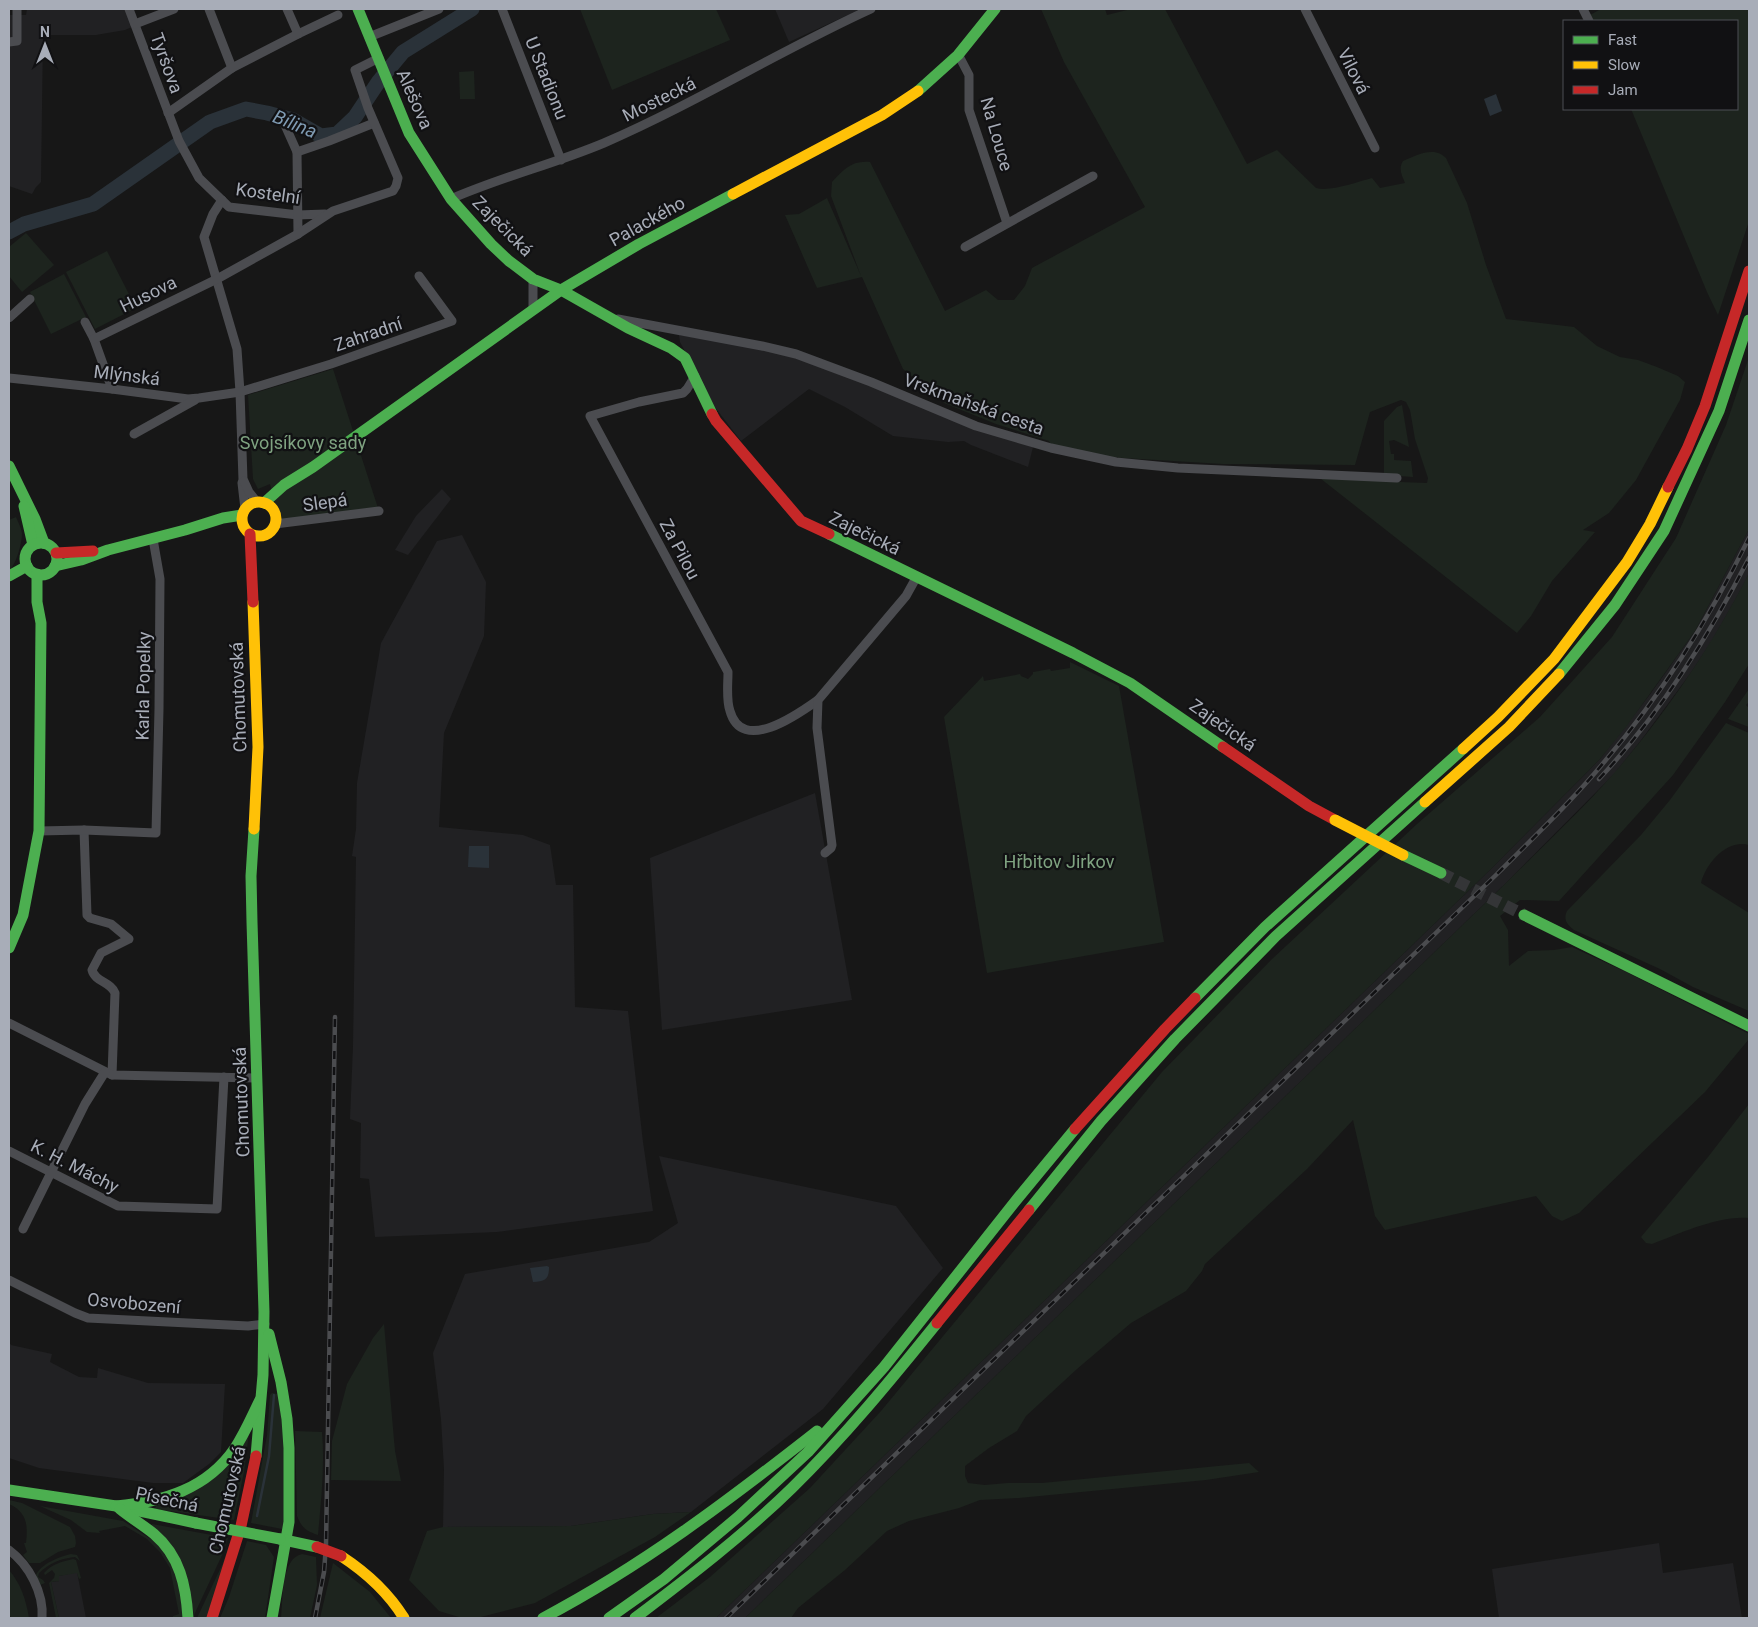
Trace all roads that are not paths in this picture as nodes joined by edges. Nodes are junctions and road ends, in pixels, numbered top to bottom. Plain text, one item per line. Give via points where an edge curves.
1 (17, 9) edge
2 (130, 9) edge
3 (174, 9) edge
4 (209, 9) edge
5 (287, 9) edge
6 (358, 9) edge
7 (440, 9) edge
8 (502, 9) edge
9 (872, 9) edge
10 (996, 9) edge
11 (1305, 9) edge
12 (338, 15) dead end
13 (135, 24) junction
14 (298, 34) junction
15 (369, 37) junction
16 (9, 42) edge
17 (959, 56) junction
18 (378, 58) junction
19 (232, 68) junction
20 (168, 112) junction
21 (374, 123) junction
22 (284, 124) dead end
23 (1375, 148) dead end
24 (297, 152) junction
25 (561, 160) junction
26 (1093, 176) dead end
27 (452, 198) junction
28 (222, 200) junction
29 (326, 214) junction
30 (298, 215) junction
31 (1007, 223) junction
32 (298, 234) junction
33 (965, 247) dead end
34 (1749, 271) edge
35 (419, 276) dead end
36 (217, 279) junction
37 (534, 279) junction
38 (561, 290) junction
39 (30, 299) dead end
40 (533, 309) junction
41 (608, 317) junction
42 (9, 318) edge
43 (1749, 320) edge
44 (85, 322) dead end
45 (94, 339) junction
46 (696, 376) junction
47 (9, 378) edge
48 (112, 388) junction
49 (240, 392) junction
50 (198, 398) junction
51 (134, 434) dead end
52 (9, 466) edge
53 (312, 467) junction
54 (1397, 478) dead end
55 (243, 480) junction
56 (261, 502) junction
57 (379, 511) dead end
58 (244, 512) junction
59 (275, 518) junction
60 (185, 530) junction
61 (248, 531) junction
62 (264, 535) junction
63 (153, 539) junction
64 (38, 544) junction
65 (108, 550) junction
66 (56, 553) junction
67 (27, 566) junction
68 (47, 571) junction
69 (9, 576) edge
70 (251, 577) junction
71 (916, 578) junction
72 (818, 700) junction
73 (84, 830) junction
74 (39, 831) junction
75 (825, 853) dead end
76 (1441, 873) tunnel mouth
77 (1524, 915) tunnel mouth
78 (11, 935) edge
79 (9, 948) edge
80 (9, 1023) edge
81 (1749, 1026) edge
82 (109, 1074) junction
83 (224, 1077) junction
84 (257, 1078) junction
85 (9, 1150) edge
86 (51, 1173) junction
87 (23, 1229) dead end
88 (9, 1280) edge
89 (265, 1324) junction
90 (884, 1368) junction
91 (263, 1393) junction
92 (9, 1490) edge
93 (116, 1506) junction
94 (283, 1540) junction
95 (9, 1550) edge
96 (42, 1618) edge
97 (188, 1618) edge
98 (212, 1618) edge
99 (272, 1618) edge
100 (404, 1618) edge
101 (543, 1618) edge
102 (609, 1618) edge
103 (635, 1618) edge

1 - 16 street via 18,41
2 - 13 street, Tyršova
3 - 13 street
4 - 19 street
5 - 14 street
6 - 15 main road, Alešova
7 - 15 street
8 - 25 street, U Stadionu
9 - 25 street, Mostecká via 671,112
10 - 17 main road, Palackého
11 - 23 street, Vilová
12 - 14 street
13 - 20 street, Tyršova
14 - 19 street
15 - 18 main road, Alešova
17 - 31 street, Na Louce via 969,75 969,110
17 - 38 main road, Palackého via 934,79 882,115
18 - 21 street via 355,70
18 - 27 main road, Alešova via 410,133
19 - 20 street
20 - 28 street, Kostelní via 180,144 199,178
21 - 24 street
21 - 29 street, Kostelní via 398,178 396,186 393,191
22 - 24 street
24 - 30 street
25 - 27 street, Mostecká
26 - 31 street
27 - 37 main road, Zaječická via 491,244
28 - 30 street, Kostelní via 229,207
28 - 36 street, Chomutovská via 204,236
29 - 30 street, Kostelní
29 - 32 street, Kostelní
30 - 32 street
31 - 33 street
32 - 36 street, Kostelní
34 - 90 main road via 1705,406 1650,524 1627,562 1554,659 1498,717 1266,927 1164,1029 1024,1191
35 - 49 street, Zahradní via 452,321
36 - 45 street, Husova
36 - 49 street, Chomutovská via 237,348
37 - 38 main road, Zaječická
37 - 40 street
38 - 40 main road, Palackého
38 - 41 main road, Zaječická
39 - 42 street
40 - 53 main road, Palackého
41 - 46 main road, Zaječická via 671,348 684,358
41 - 54 street, Vrskmaňská cesta via 796,354 976,426 1051,448 1116,462
43 - 103 main road via 1719,411 1664,531 1615,605 1564,669 1509,727 1276,936 1175,1039 1101,1121 909,1359 791,1489 705,1565
44 - 45 street
45 - 48 street
46 - 71 main road, Zaječická via 716,421 801,521
46 - 72 street, Za Pilou via 683,393 590,416 728,672 729,711 733,720 746,730 759,732
47 - 48 street, Mlýnská
48 - 50 street, Mlýnská
49 - 50 street, Mlýnská
49 - 55 street, Chomutovská
50 - 51 street
52 - 64 main road via 35,519
53 - 56 main road, Palackého
53 - 59 main road, Palackého via 287,492
55 - 56 street, Chomutovská via 248,492
55 - 58 street, Chomutovská
56 - 58 main road via 252,503
56 - 59 main road, Chomutovská via 269,505
57 - 59 street, Slepá
58 - 60 main road
58 - 61 main road, Chomutovská via 242,522
59 - 62 main road, Chomutovská via 269,532
60 - 61 main road via 223,525 238,526
60 - 63 main road
61 - 62 main road
61 - 70 main road, Chomutovská
62 - 70 main road, Chomutovská
63 - 65 main road
63 - 73 street, Karla Popelky via 160,579 156,833
64 - 66 main road via 51,546
64 - 67 main road via 29,548
65 - 66 main road
65 - 68 main road
66 - 68 main road via 57,557
67 - 68 main road
67 - 69 main road
68 - 74 main road via 41,623
70 - 84 main road, Chomutovská via 258,746 251,876
71 - 72 street via 906,596
71 - 76 main road, Zaječická, bridge via 1130,683 1309,806
72 - 75 street via 817,728 832,845
73 - 74 street
73 - 82 street via 85,911 90,918 112,924 129,939 101,953 92,970 94,976 112,987 115,993
74 - 78 main road via 25,905
77 - 81 main road
78 - 79 main road
80 - 82 street
82 - 83 street
82 - 86 street via 85,1104
83 - 84 street
83 - 86 street, K. H. Máchy via 217,1209 118,1206
84 - 89 main road, Chomutovská
85 - 86 street, K. H. Máchy
86 - 87 street
88 - 89 street, Osvobození via 88,1318 248,1326
89 - 91 main road, Chomutovská
89 - 94 main road via 276,1359 287,1419 289,1515
90 - 101 main road via 822,1427 659,1551 577,1602
90 - 102 main road via 808,1452 738,1517 664,1579
91 - 93 main road via 235,1449 206,1478 184,1492 162,1500
91 - 98 main road, Chomutovská via 249,1494
92 - 93 main road, Písečná
93 - 94 main road, Písečná, bridge
93 - 97 main road via 155,1535 171,1554 185,1586
94 - 99 main road
94 - 100 main road, Písečná, bridge via 317,1547 351,1562 378,1585
95 - 96 street via 34,1582 42,1602

